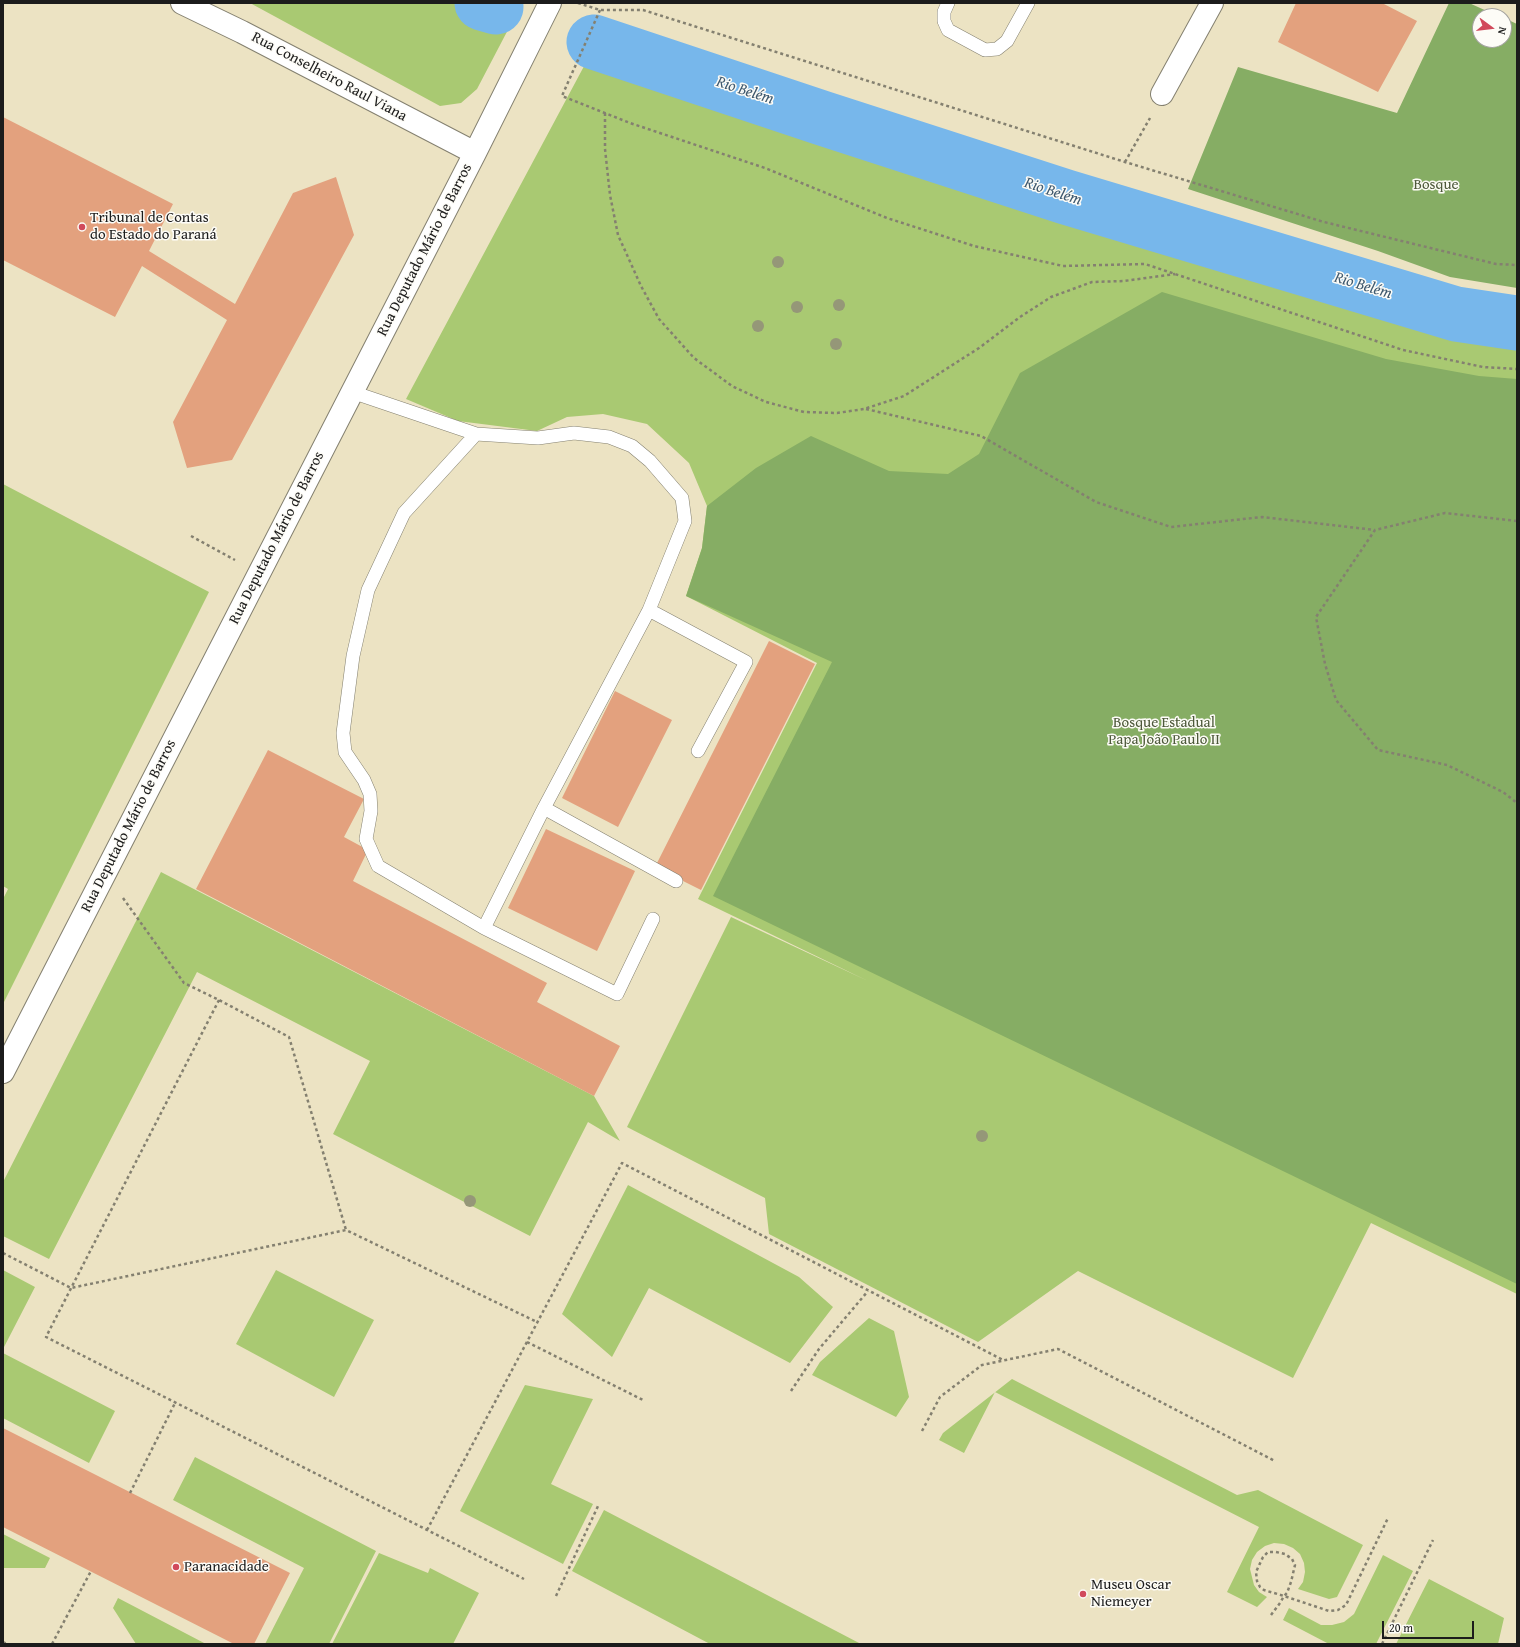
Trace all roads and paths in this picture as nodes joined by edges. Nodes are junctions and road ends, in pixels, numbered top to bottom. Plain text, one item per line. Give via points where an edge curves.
1 (182, 3) edge
2 (550, 3) edge
3 (578, 3) edge
4 (948, 3) edge
5 (1028, 3) edge
6 (1212, 3) edge
7 (600, 10) junction
8 (1162, 94) joint
9 (604, 113) junction
10 (475, 153) junction
11 (1125, 162) junction
12 (1517, 265) edge
13 (1175, 274) junction
14 (1517, 369) edge
15 (352, 392) junction
16 (864, 408) junction
17 (476, 434) junction
18 (1517, 521) edge
19 (1375, 530) junction
20 (191, 536) dead end
21 (259, 573) junction
22 (649, 610) junction
23 (698, 752) dead end
24 (1517, 803) edge
25 (544, 808) junction
26 (106, 873) junction
27 (676, 881) dead end
28 (653, 919) dead end
29 (484, 928) junction
30 (219, 1000) junction
31 (3, 1072) edge
32 (346, 1230) junction
33 (3, 1254) edge
34 (71, 1288) junction
35 (868, 1291) junction
36 (537, 1322) junction
37 (527, 1342) junction
38 (1004, 1360) junction
39 (791, 1391) dead end
40 (645, 1401) dead end
41 (175, 1403) junction
42 (922, 1431) dead end
43 (1275, 1461) dead end
44 (130, 1493) dead end
45 (599, 1504) dead end
46 (1388, 1518) dead end
47 (427, 1530) junction
48 (1433, 1540) dead end
49 (90, 1571) dead end
50 (524, 1580) dead end
51 (556, 1596) dead end
52 (1284, 1596) junction
53 (1271, 1615) dead end
54 (3, 1642) edge
55 (7, 1644) edge
56 (52, 1644) edge
57 (1382, 1644) edge

1 - 10 main road, Rua Conselheiro Raul Viana
2 - 10 main road, Rua Deputado Mário de Barros
3 - 7 path
4 - 5 lane via 944,12 948,30 985,50 997,49 1007,41
6 - 8 main road
7 - 9 path via 562,96
7 - 11 path via 643,10
8 - 11 path
9 - 13 path via 765,168 887,218 974,246 1063,266 1145,264
9 - 16 path via 608,180 618,235 659,319 694,358 732,386 766,402 804,412 837,413
10 - 15 main road, Rua Deputado Mário de Barros
11 - 12 path via 1324,222 1496,264
13 - 14 path via 1403,350 1483,367
13 - 16 path via 1124,281 1092,282 1051,297 979,348 904,396
15 - 17 lane
15 - 21 main road, Rua Deputado Mário de Barros
16 - 19 path via 981,436 1096,502 1171,527 1262,517
17 - 22 lane via 538,438 574,432 609,437 632,446 650,461 682,498 685,521
17 - 29 lane via 404,513 368,590 353,656 343,733 344,752 364,780 370,794 366,839 378,866
18 - 19 path via 1445,513
19 - 24 path via 1316,618 1325,664 1336,700 1378,750 1447,765 1503,792
20 - 21 path
21 - 26 main road, Rua Deputado Mário de Barros
22 - 23 lane via 746,662
22 - 25 lane
25 - 27 lane
25 - 29 lane
26 - 30 path via 184,983
26 - 31 main road, Rua Deputado Mário de Barros
28 - 29 lane via 617,994
30 - 32 path via 289,1037
30 - 34 path
32 - 34 path
32 - 36 path
33 - 34 path
34 - 41 path via 46,1337
35 - 36 path via 622,1163
35 - 38 path
35 - 39 path via 819,1349
36 - 37 path
37 - 40 path
37 - 47 path
38 - 42 path via 982,1365 940,1397
38 - 43 path via 1058,1349
41 - 44 path
41 - 47 path
45 - 51 path
46 - 52 path via 1346,1605 1338,1610 1328,1611
47 - 50 path
48 - 57 path
49 - 56 path
52 - 52 path via 1295,1565 1292,1559 1284,1554 1268,1552 1259,1564 1256,1572 1257,1581 1264,1590
52 - 53 path
54 - 55 path

